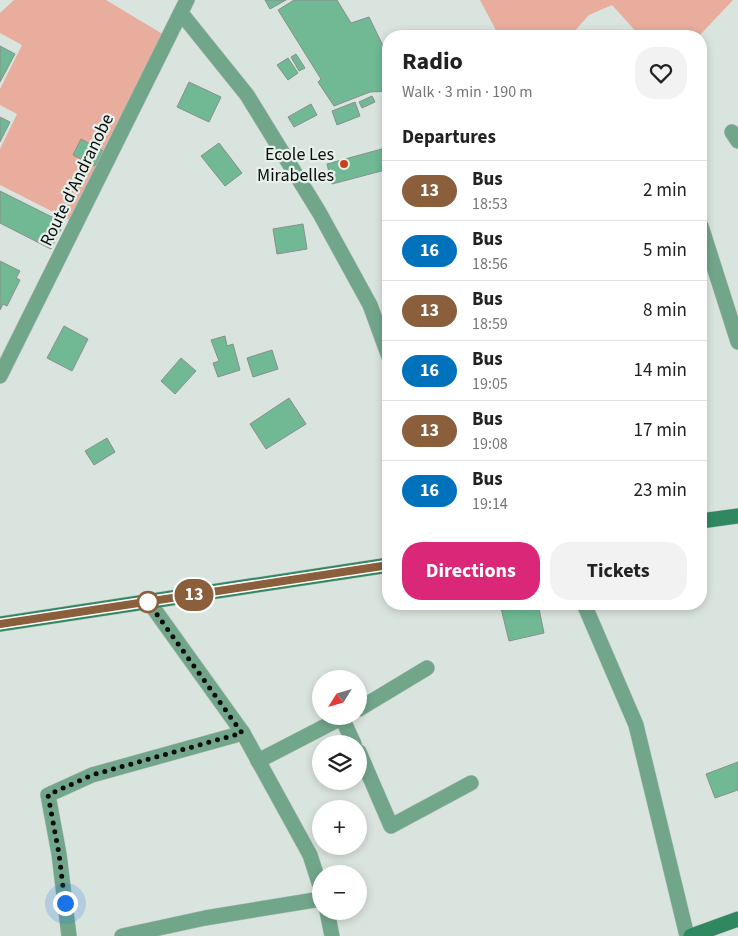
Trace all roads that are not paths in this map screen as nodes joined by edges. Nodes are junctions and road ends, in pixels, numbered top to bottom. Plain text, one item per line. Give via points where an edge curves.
1 (184, 7) edge
2 (707, 241) edge
3 (734, 311) edge
4 (382, 338) edge
5 (738, 342) edge
6 (0, 376) edge
7 (738, 516) edge
8 (707, 520) edge
9 (382, 566) edge
10 (149, 602) junction
11 (587, 610) edge
12 (0, 624) edge
13 (427, 668) dead end
14 (368, 704) edge
15 (328, 725) edge
16 (242, 733) junction
17 (258, 761) junction
18 (367, 771) edge
19 (471, 783) dead end
20 (313, 865) edge
21 (312, 900) edge
22 (329, 920) edge
23 (738, 920) edge
24 (69, 936) edge
25 (122, 936) edge
26 (332, 936) edge
27 (689, 936) edge

1 - 4 street via 247,95 320,212 370,306
1 - 6 street, Route d'Andranobe
2 - 3 street
3 - 5 street
7 - 8 street
9 - 10 street
10 - 12 street
10 - 16 street
11 - 27 street via 636,725
13 - 14 street
15 - 17 street
16 - 17 street
16 - 24 street via 92,775 48,795
17 - 20 street
18 - 19 street via 390,826
21 - 25 street
22 - 26 street
23 - 27 street

